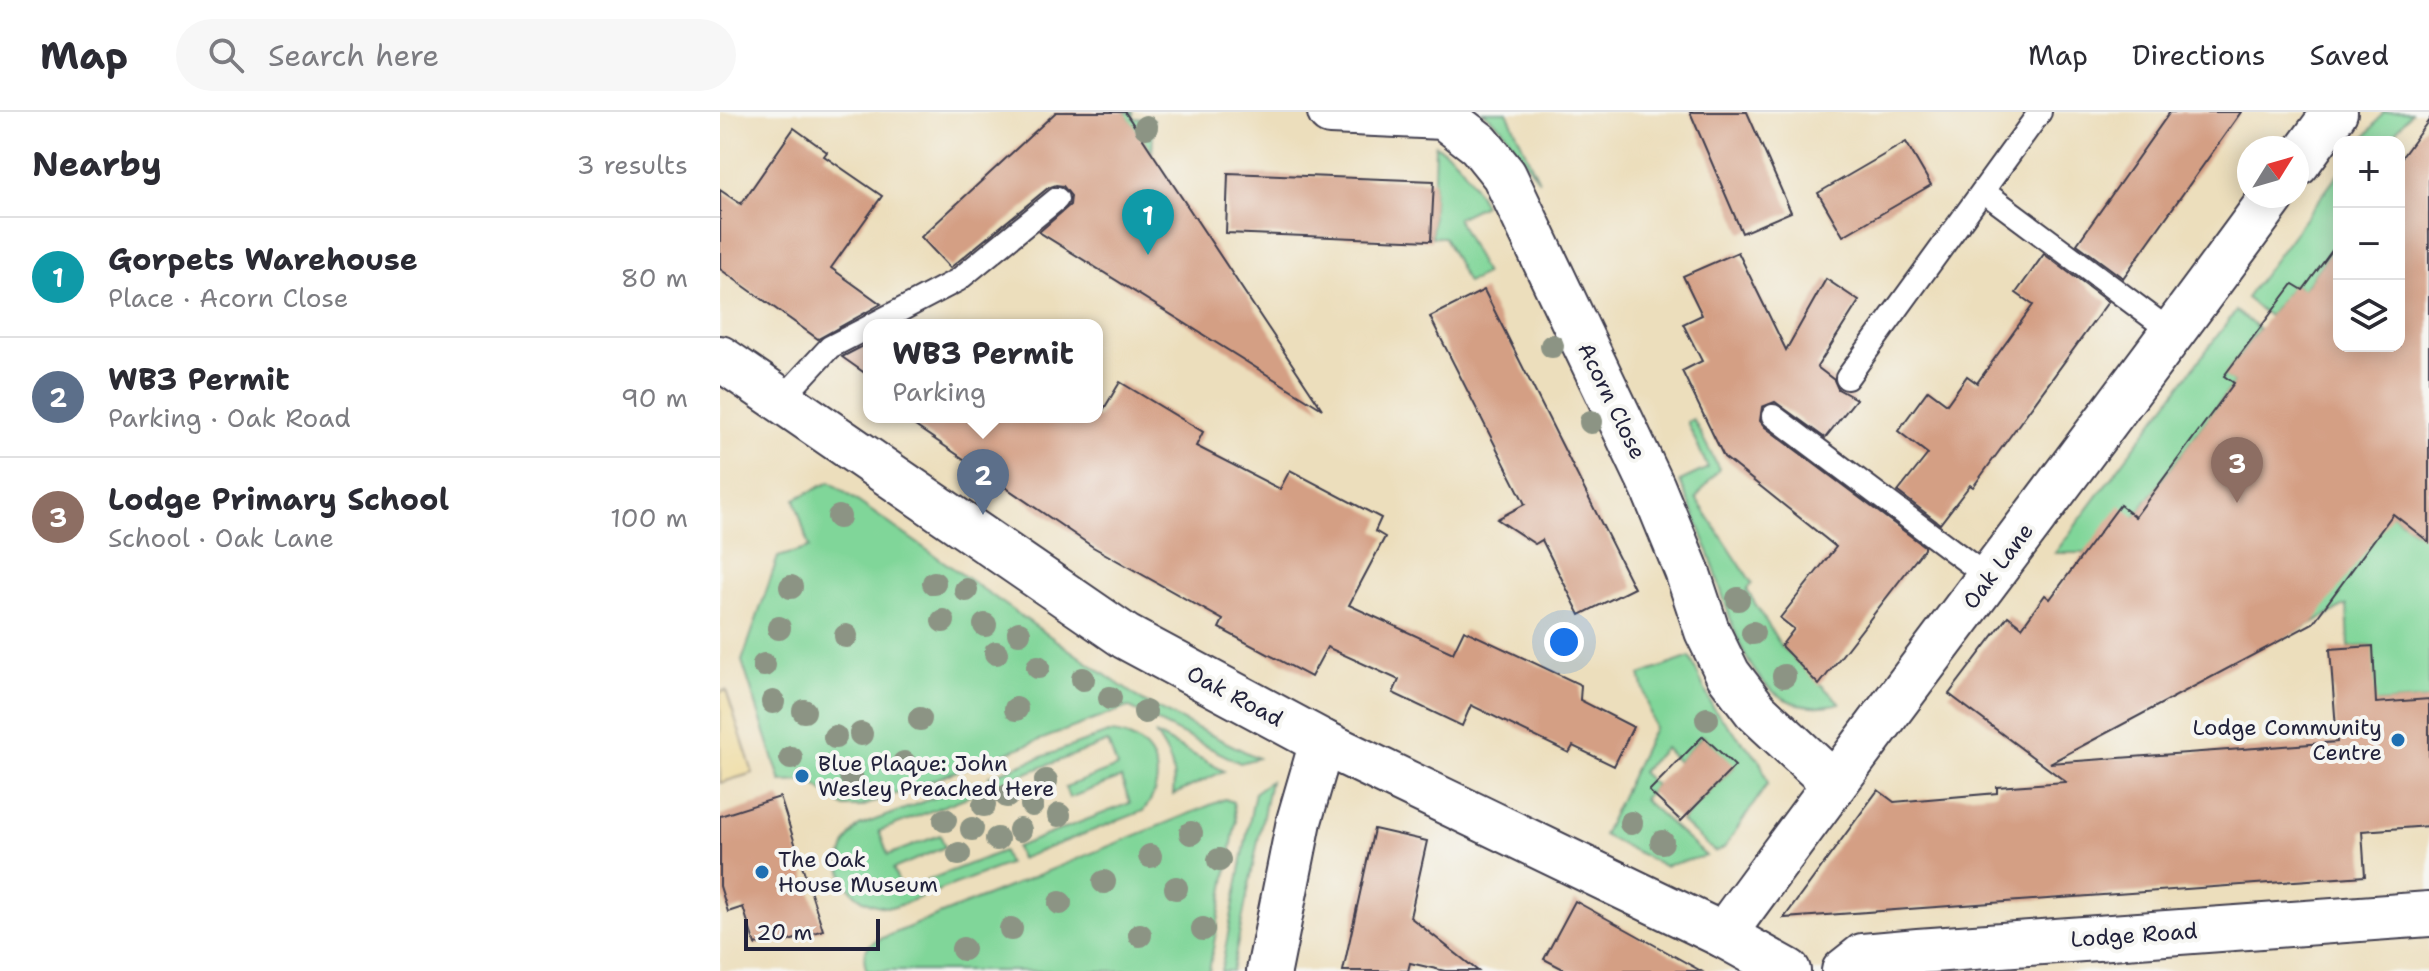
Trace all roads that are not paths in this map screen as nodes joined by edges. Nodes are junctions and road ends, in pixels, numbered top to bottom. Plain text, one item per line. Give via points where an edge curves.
1 (1330, 112) edge
2 (2040, 112) edge
3 (2335, 112) edge
4 (1424, 114) edge
5 (2309, 148) edge
6 (1983, 191) junction
7 (1057, 199) dead end
8 (2264, 208) edge
9 (883, 319) edge
10 (863, 330) edge
11 (2173, 333) junction
12 (720, 358) edge
13 (1847, 378) dead end
14 (781, 400) junction
15 (1773, 416) dead end
16 (1989, 578) junction
17 (1322, 742) junction
18 (1833, 783) junction
19 (2429, 914) edge
20 (1723, 935) junction
21 (1269, 971) edge
22 (1788, 971) edge
23 (1844, 971) edge

1 - 4 street, Acorn Close
2 - 6 lane
3 - 5 street
4 - 18 street, Acorn Close via 1444,117 1479,144 1504,175 1653,488 1728,674 1756,711
6 - 11 lane
6 - 13 lane
7 - 9 lane via 958,280
8 - 11 street, Oak Lane
10 - 14 lane via 830,347
11 - 16 street, Oak Lane
12 - 14 street, Oak Road
14 - 17 street, Oak Road via 1126,637
15 - 16 lane
16 - 18 street, Oak Lane
17 - 20 street, Oak Road
17 - 21 street via 1299,821
18 - 20 street, Oak Lane
19 - 23 street, Lodge Road via 1863,956
20 - 22 street, Oak Road

